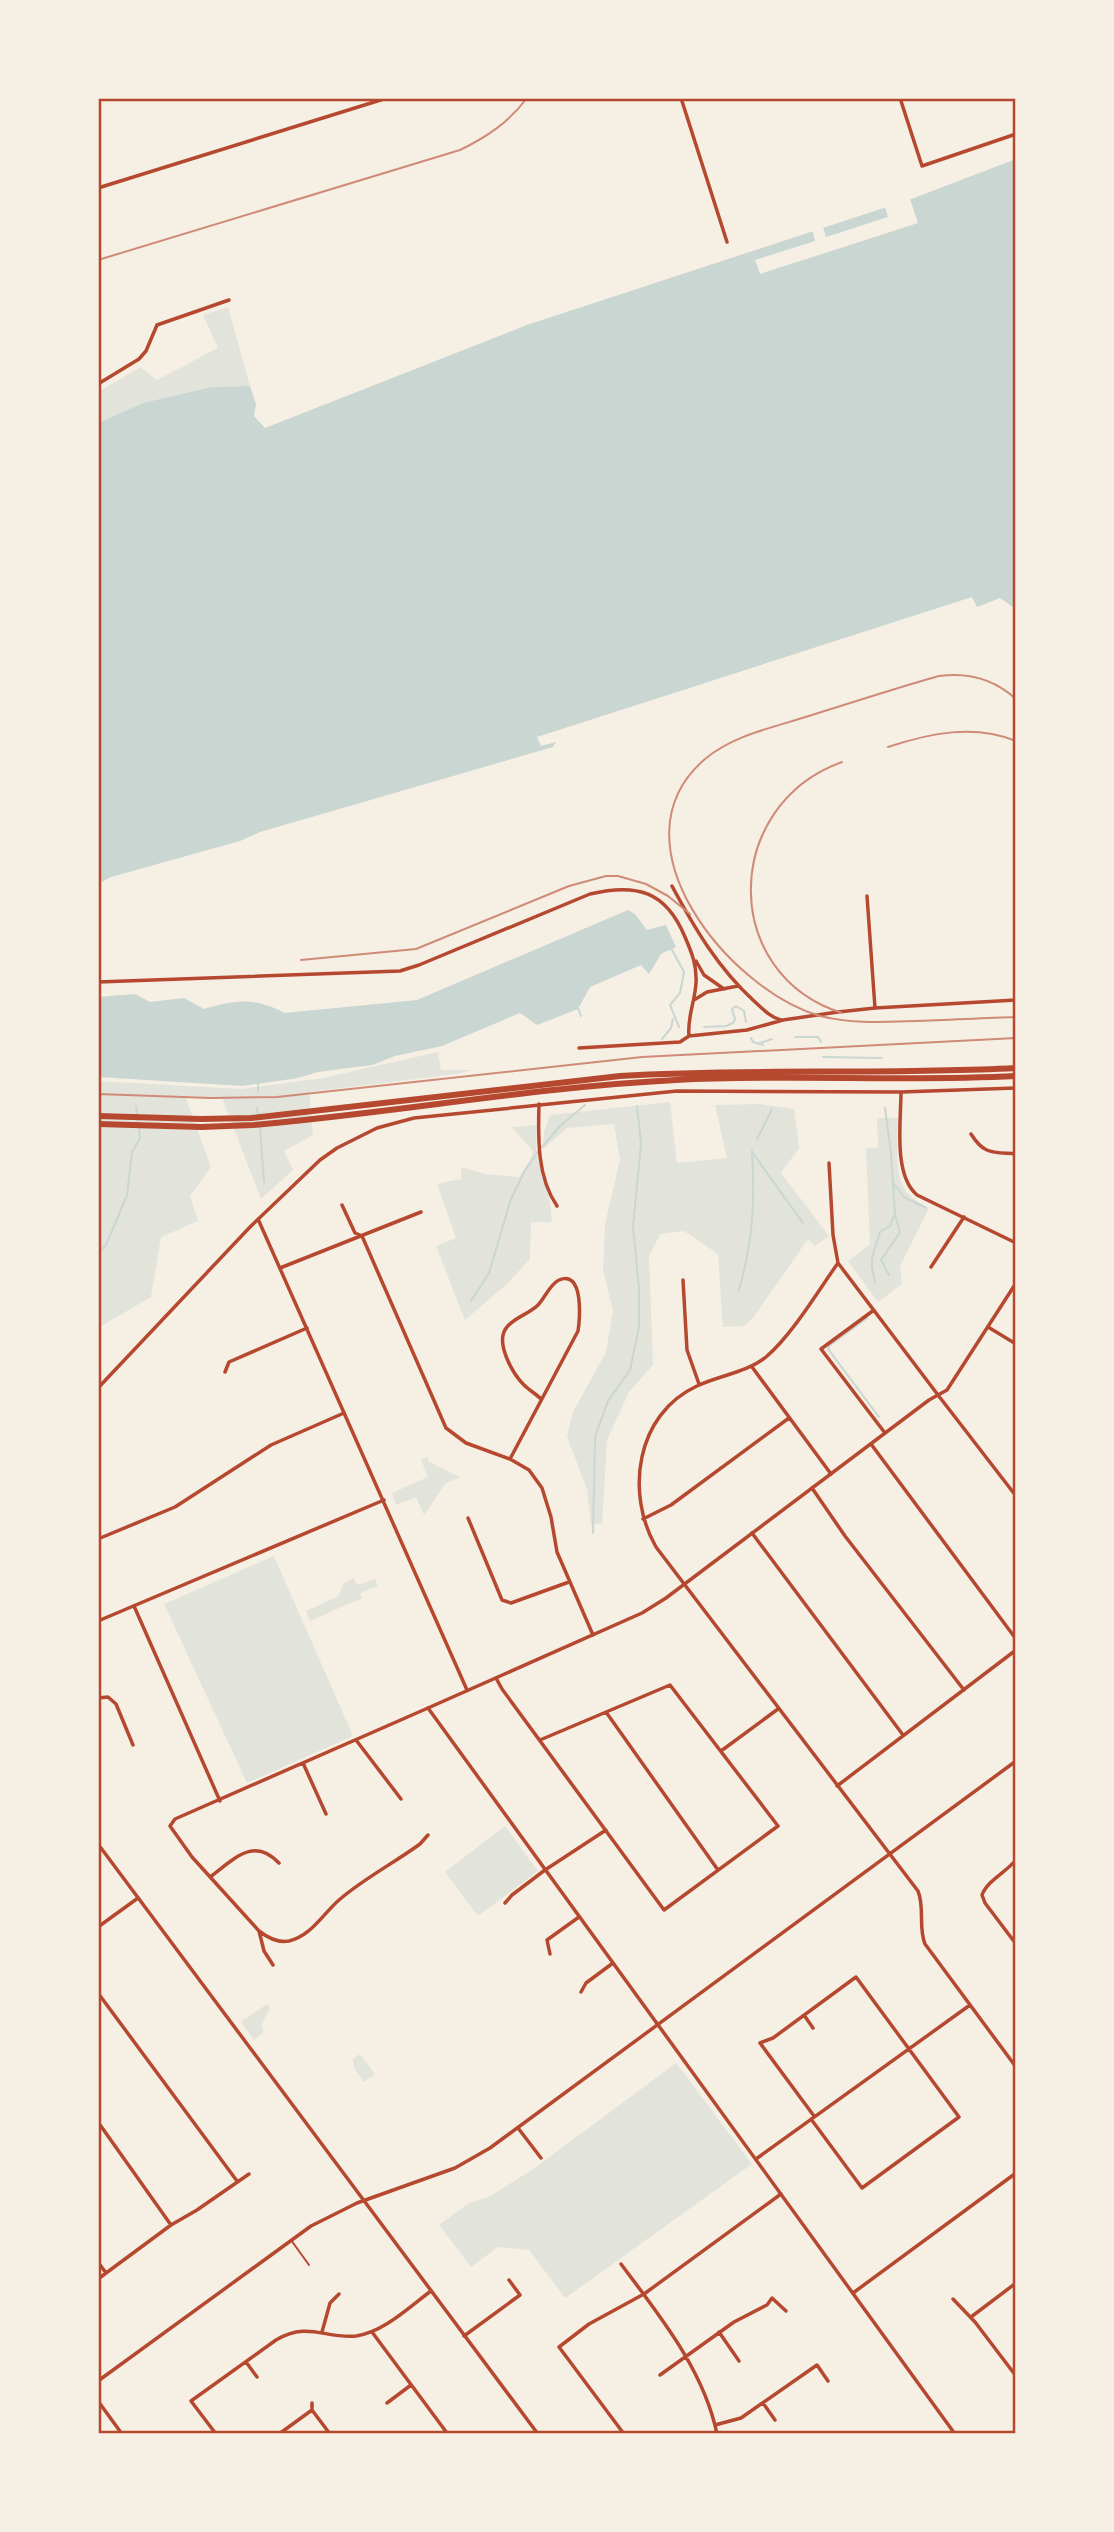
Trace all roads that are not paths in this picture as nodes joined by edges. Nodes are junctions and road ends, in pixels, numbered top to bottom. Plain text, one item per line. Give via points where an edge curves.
1 (387, 98) edge
2 (681, 98) edge
3 (900, 98) edge
4 (1016, 134) edge
5 (98, 187) edge
6 (727, 242) dead end
7 (229, 300) dead end
8 (98, 384) edge
9 (671, 886) dead end
10 (867, 896) dead end
11 (695, 959) junction
12 (98, 982) edge
13 (738, 986) junction
14 (724, 989) junction
15 (1016, 1000) edge
16 (693, 1002) junction
17 (875, 1008) junction
18 (783, 1020) junction
19 (689, 1036) junction
20 (579, 1048) dead end
21 (1016, 1068) edge
22 (1016, 1076) edge
23 (1016, 1088) edge
24 (901, 1092) junction
25 (539, 1104) junction
26 (98, 1116) edge
27 (267, 1120) junction
28 (119, 1121) junction
29 (98, 1124) edge
30 (971, 1134) dead end
31 (1016, 1154) edge
32 (829, 1163) dead end
33 (342, 1205) dead end
34 (557, 1206) dead end
35 (421, 1212) dead end
36 (964, 1217) junction
37 (258, 1219) junction
38 (362, 1236) junction
39 (1016, 1243) edge
40 (838, 1263) junction
41 (931, 1267) dead end
42 (280, 1268) junction
43 (683, 1280) dead end
44 (1016, 1283) edge
45 (874, 1310) junction
46 (988, 1327) junction
47 (307, 1328) junction
48 (1016, 1344) edge
49 (752, 1367) junction
50 (225, 1372) dead end
51 (699, 1385) junction
52 (98, 1388) edge
53 (938, 1395) junction
54 (541, 1399) junction
55 (345, 1412) junction
56 (789, 1418) junction
57 (885, 1433) junction
58 (871, 1444) junction
59 (510, 1459) junction
60 (831, 1474) junction
61 (812, 1488) junction
62 (1016, 1496) edge
63 (384, 1500) junction
64 (468, 1518) dead end
65 (643, 1519) junction
66 (752, 1533) junction
67 (98, 1539) edge
68 (569, 1582) junction
69 (684, 1584) junction
70 (134, 1606) junction
71 (98, 1621) edge
72 (593, 1635) junction
73 (1016, 1639) edge
74 (1016, 1650) edge
75 (496, 1678) junction
76 (467, 1690) junction
77 (964, 1690) junction
78 (98, 1698) edge
79 (428, 1709) junction
80 (778, 1709) junction
81 (606, 1713) junction
82 (904, 1735) junction
83 (356, 1740) junction
84 (540, 1740) junction
85 (133, 1745) dead end
86 (721, 1751) junction
87 (1016, 1760) edge
88 (303, 1763) junction
89 (837, 1786) junction
90 (401, 1799) dead end
91 (220, 1801) junction
92 (326, 1814) dead end
93 (606, 1829) junction
94 (428, 1835) dead end
95 (98, 1844) edge
96 (890, 1854) junction
97 (1016, 1860) edge
98 (279, 1863) dead end
99 (545, 1870) junction
100 (718, 1870) junction
101 (210, 1877) junction
102 (138, 1898) junction
103 (505, 1903) dead end
104 (579, 1917) junction
105 (98, 1927) edge
106 (259, 1931) junction
107 (1016, 1944) edge
108 (550, 1954) dead end
109 (613, 1963) junction
110 (273, 1965) dead end
111 (581, 1992) dead end
112 (98, 1993) edge
113 (970, 2005) junction
114 (804, 2015) junction
115 (658, 2024) junction
116 (813, 2028) dead end
117 (909, 2050) junction
118 (1016, 2067) edge
119 (812, 2118) junction
120 (98, 2122) edge
121 (519, 2128) junction
122 (541, 2158) dead end
123 (756, 2159) junction
124 (1016, 2173) edge
125 (249, 2174) dead end
126 (237, 2180) junction
127 (781, 2193) junction
128 (363, 2201) junction
129 (171, 2225) junction
130 (291, 2240) junction
131 (98, 2263) edge
132 (309, 2264) dead end
133 (621, 2264) dead end
134 (106, 2273) junction
135 (98, 2279) edge
136 (509, 2280) dead end
137 (1016, 2283) edge
138 (431, 2291) junction
139 (853, 2293) junction
140 (339, 2294) dead end
141 (644, 2294) junction
142 (953, 2300) dead end
143 (786, 2311) dead end
144 (971, 2317) junction
145 (322, 2332) junction
146 (372, 2332) junction
147 (719, 2332) junction
148 (464, 2336) junction
149 (685, 2357) junction
150 (739, 2361) dead end
151 (246, 2362) junction
152 (660, 2375) dead end
153 (1016, 2376) edge
154 (257, 2377) dead end
155 (98, 2381) edge
156 (828, 2381) dead end
157 (411, 2385) junction
158 (98, 2401) edge
159 (312, 2403) dead end
160 (387, 2403) dead end
161 (763, 2403) junction
162 (312, 2410) junction
163 (775, 2420) dead end
164 (715, 2425) junction
165 (447, 2433) edge
166 (122, 2434) edge
167 (216, 2434) edge
168 (279, 2434) edge
169 (330, 2434) edge
170 (538, 2434) edge
171 (624, 2434) edge
172 (717, 2434) edge
173 (955, 2434) edge

1 - 5 street
2 - 6 street
3 - 4 street via 922,166
7 - 8 street via 157,325 139,359
9 - 13 street via 703,941
10 - 17 street
11 - 12 street via 678,919 665,904 638,891 615,890 590,894 400,971
11 - 14 street via 704,975
11 - 16 street
13 - 14 street
13 - 18 street via 770,1016
14 - 16 street via 707,992
15 - 17 street
16 - 19 street
17 - 18 street
18 - 19 street via 747,1030
19 - 20 street via 680,1042
21 - 27 highway via 620,1076
22 - 27 highway via 654,1081
23 - 24 street
24 - 25 street via 677,1091
24 - 36 street via 906,1182 917,1195
25 - 34 street via 542,1171
25 - 37 street via 414,1118 377,1128 320,1160
26 - 28 highway
27 - 28 highway
28 - 29 highway
30 - 31 street via 986,1151
32 - 40 street
33 - 38 street via 355,1233
35 - 38 street
36 - 39 street
36 - 41 street
37 - 42 street
37 - 52 street
38 - 42 street
38 - 59 street via 446,1428 466,1443
40 - 45 street
40 - 49 street via 777,1346
42 - 47 street
43 - 51 street via 687,1350
44 - 46 street
45 - 53 street
45 - 57 street via 821,1349
46 - 48 street
46 - 53 street via 952,1384
47 - 50 street via 229,1362
47 - 55 street
49 - 51 street
49 - 56 street
51 - 65 street via 665,1409 648,1433 639,1477
53 - 57 street
53 - 62 street
54 - 54 street via 515,1374 502,1336 538,1305 556,1282 568,1280 578,1292 578,1331
54 - 59 street
55 - 63 street
55 - 67 street via 271,1445 176,1507
56 - 60 street
56 - 65 street via 671,1506
57 - 58 street
58 - 60 street
58 - 73 street
59 - 68 street via 529,1470 542,1488
60 - 61 street
61 - 66 street
61 - 77 street
63 - 70 street
63 - 76 street
64 - 68 street via 502,1600 511,1603
65 - 69 street via 656,1548
66 - 69 street
66 - 82 street
68 - 72 street
69 - 72 street via 648,1610
69 - 80 street
70 - 71 street
70 - 91 street
72 - 75 street
74 - 77 street
75 - 76 street
75 - 84 street
76 - 79 street
77 - 82 street
78 - 85 street via 108,1697 116,1704
79 - 83 street
79 - 99 street
80 - 86 street
80 - 89 street
81 - 84 street
81 - 86 street via 670,1685
81 - 100 street
82 - 89 street
83 - 88 street
83 - 90 street
84 - 93 street
86 - 100 street via 779,1826
87 - 96 street
88 - 91 street
88 - 92 street
89 - 96 street
91 - 101 street via 172,1822 171,1829
93 - 99 street
93 - 100 street via 664,1910
94 - 106 street via 339,1900 301,1937 287,1942
95 - 102 street
96 - 113 street via 921,1899 923,1941
96 - 115 street
97 - 107 street via 982,1895
98 - 101 street via 268,1852 253,1849
99 - 103 street
99 - 104 street
101 - 106 street
102 - 105 street
102 - 128 street
104 - 108 street via 547,1940
104 - 109 street
106 - 110 street
109 - 111 street
109 - 115 street
112 - 126 street
113 - 117 street
113 - 118 street
114 - 116 street
114 - 117 street via 856,1978
114 - 119 street via 760,2043
115 - 121 street
115 - 123 street
117 - 119 street
117 - 119 street via 959,2118 862,2188
119 - 123 street
120 - 129 street
121 - 122 street
121 - 128 street via 455,2168
123 - 127 street
124 - 139 street
125 - 126 street
126 - 129 street
127 - 139 street
127 - 141 street
128 - 130 street
128 - 138 street
129 - 134 street
130 - 132 lane
130 - 155 street
131 - 134 street
133 - 141 street
134 - 135 street
136 - 148 street via 520,2295
137 - 144 street
138 - 146 street
138 - 148 street
139 - 173 street
140 - 145 street via 330,2303
141 - 149 street
141 - 171 street via 589,2324 559,2347
142 - 144 street
143 - 147 street via 772,2298 760,2310
144 - 153 street
145 - 146 street via 351,2336
145 - 151 street via 290,2333
146 - 157 street
147 - 149 street
147 - 150 street
148 - 170 street
149 - 152 street
149 - 164 street
151 - 154 street
151 - 167 street via 191,2400
156 - 161 street via 817,2365
157 - 160 street
157 - 165 street
158 - 166 street
159 - 162 street
161 - 163 street
161 - 164 street via 741,2418
162 - 168 street
162 - 169 street
164 - 172 street

